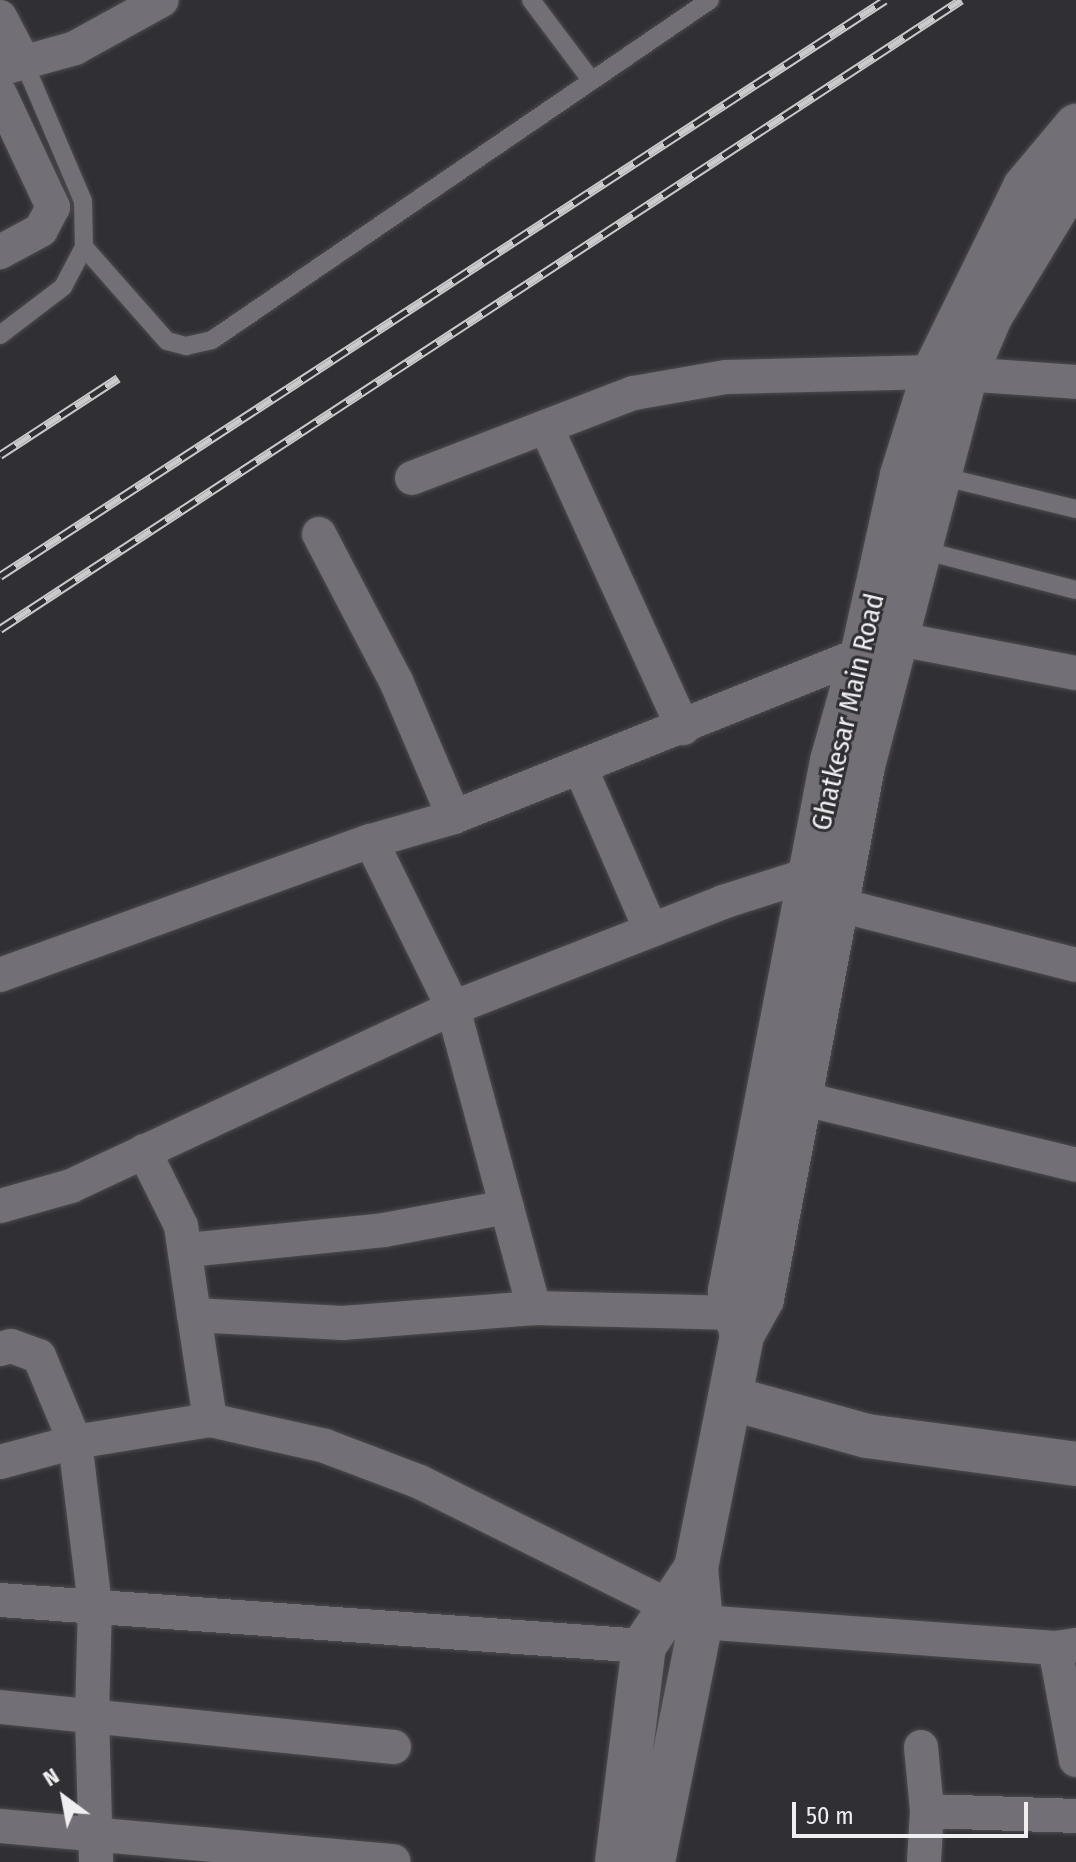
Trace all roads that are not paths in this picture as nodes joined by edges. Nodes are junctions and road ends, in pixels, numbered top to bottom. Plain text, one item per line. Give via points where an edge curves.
1 (162, 0) edge
2 (531, 0) edge
3 (710, 0) edge
4 (0, 17) edge
5 (12, 66) edge
6 (591, 80) junction
7 (0, 94) edge
8 (1076, 126) edge
9 (1076, 175) edge
10 (84, 247) junction
11 (0, 252) edge
12 (0, 335) edge
13 (950, 372) junction
14 (1076, 382) edge
15 (546, 427) junction
16 (940, 476) junction
17 (412, 478) dead end
18 (1076, 509) edge
19 (319, 534) dead end
20 (922, 550) junction
21 (1076, 590) edge
22 (881, 645) junction
23 (1076, 673) edge
24 (683, 728) junction
25 (580, 767) junction
26 (454, 817) junction
27 (371, 841) junction
28 (825, 890) junction
29 (651, 930) junction
30 (1076, 965) edge
31 (0, 975) edge
32 (453, 1008) junction
33 (800, 1098) junction
34 (144, 1151) junction
35 (1076, 1165) edge
36 (0, 1206) edge
37 (507, 1207) junction
38 (188, 1250) junction
39 (534, 1308) junction
40 (194, 1315) junction
41 (738, 1324) junction
42 (0, 1349) edge
43 (730, 1398) junction
44 (210, 1420) junction
45 (75, 1442) junction
46 (0, 1462) edge
47 (1076, 1464) edge
48 (0, 1600) edge
49 (95, 1606) junction
50 (685, 1614) junction
51 (644, 1646) junction
52 (1065, 1647) edge
53 (0, 1707) edge
54 (92, 1715) junction
55 (394, 1747) dead end
56 (921, 1747) dead end
57 (1076, 1760) edge
58 (927, 1811) junction
59 (1076, 1816) edge
60 (0, 1826) edge
61 (97, 1847) edge
62 (393, 1861) edge
63 (617, 1862) edge
64 (653, 1862) edge
65 (924, 1862) edge

1 - 5 street via 75,48
2 - 6 lane
3 - 6 lane
4 - 5 street
5 - 10 lane via 83,201
6 - 10 lane via 212,340 186,346 167,341
7 - 11 street via 53,207 41,230
8 - 13 main road, Ghatkesar Main Road via 1025,187
9 - 13 main road, Ghatkesar Main Road
10 - 12 lane via 63,287
13 - 14 street
13 - 15 street via 726,377 634,393
13 - 16 main road, Ghatkesar Main Road
13 - 22 main road, Ghatkesar Main Road via 902,475
15 - 17 street
15 - 24 street
16 - 18 lane
16 - 20 main road, Ghatkesar Main Road
19 - 26 street via 396,681
20 - 21 lane
20 - 22 main road, Ghatkesar Main Road
22 - 23 street
22 - 24 street
22 - 28 main road, Ghatkesar Main Road via 863,766
24 - 25 street
25 - 26 street
25 - 29 street
26 - 27 street
27 - 31 street
27 - 32 street
28 - 29 street
28 - 30 street
28 - 33 main road, Ghatkesar Main Road
28 - 41 main road, Ghatkesar Main Road via 730,1291
29 - 32 street
32 - 34 street
32 - 37 street
33 - 35 street
33 - 41 main road, Ghatkesar Main Road via 762,1299
34 - 36 street via 71,1186
34 - 38 street
37 - 38 street via 384,1230
37 - 39 street
38 - 40 street
39 - 40 street via 343,1323
39 - 41 street
40 - 44 street
41 - 43 main road, Ghatkesar Main Road
42 - 45 street via 11,1346 39,1356
43 - 47 main road via 867,1436
43 - 50 main road, Ghatkesar Main Road
44 - 45 street
44 - 50 street via 325,1446 420,1482
45 - 46 street
45 - 49 street
48 - 49 street
49 - 51 street
49 - 54 street
50 - 51 main road
50 - 52 street
50 - 64 main road, Ghatkesar Main Road
51 - 63 main road
52 - 57 street
53 - 54 street
54 - 55 street via 188,1730
54 - 61 street
56 - 58 street
58 - 59 street
58 - 65 street
60 - 61 street
61 - 62 street

